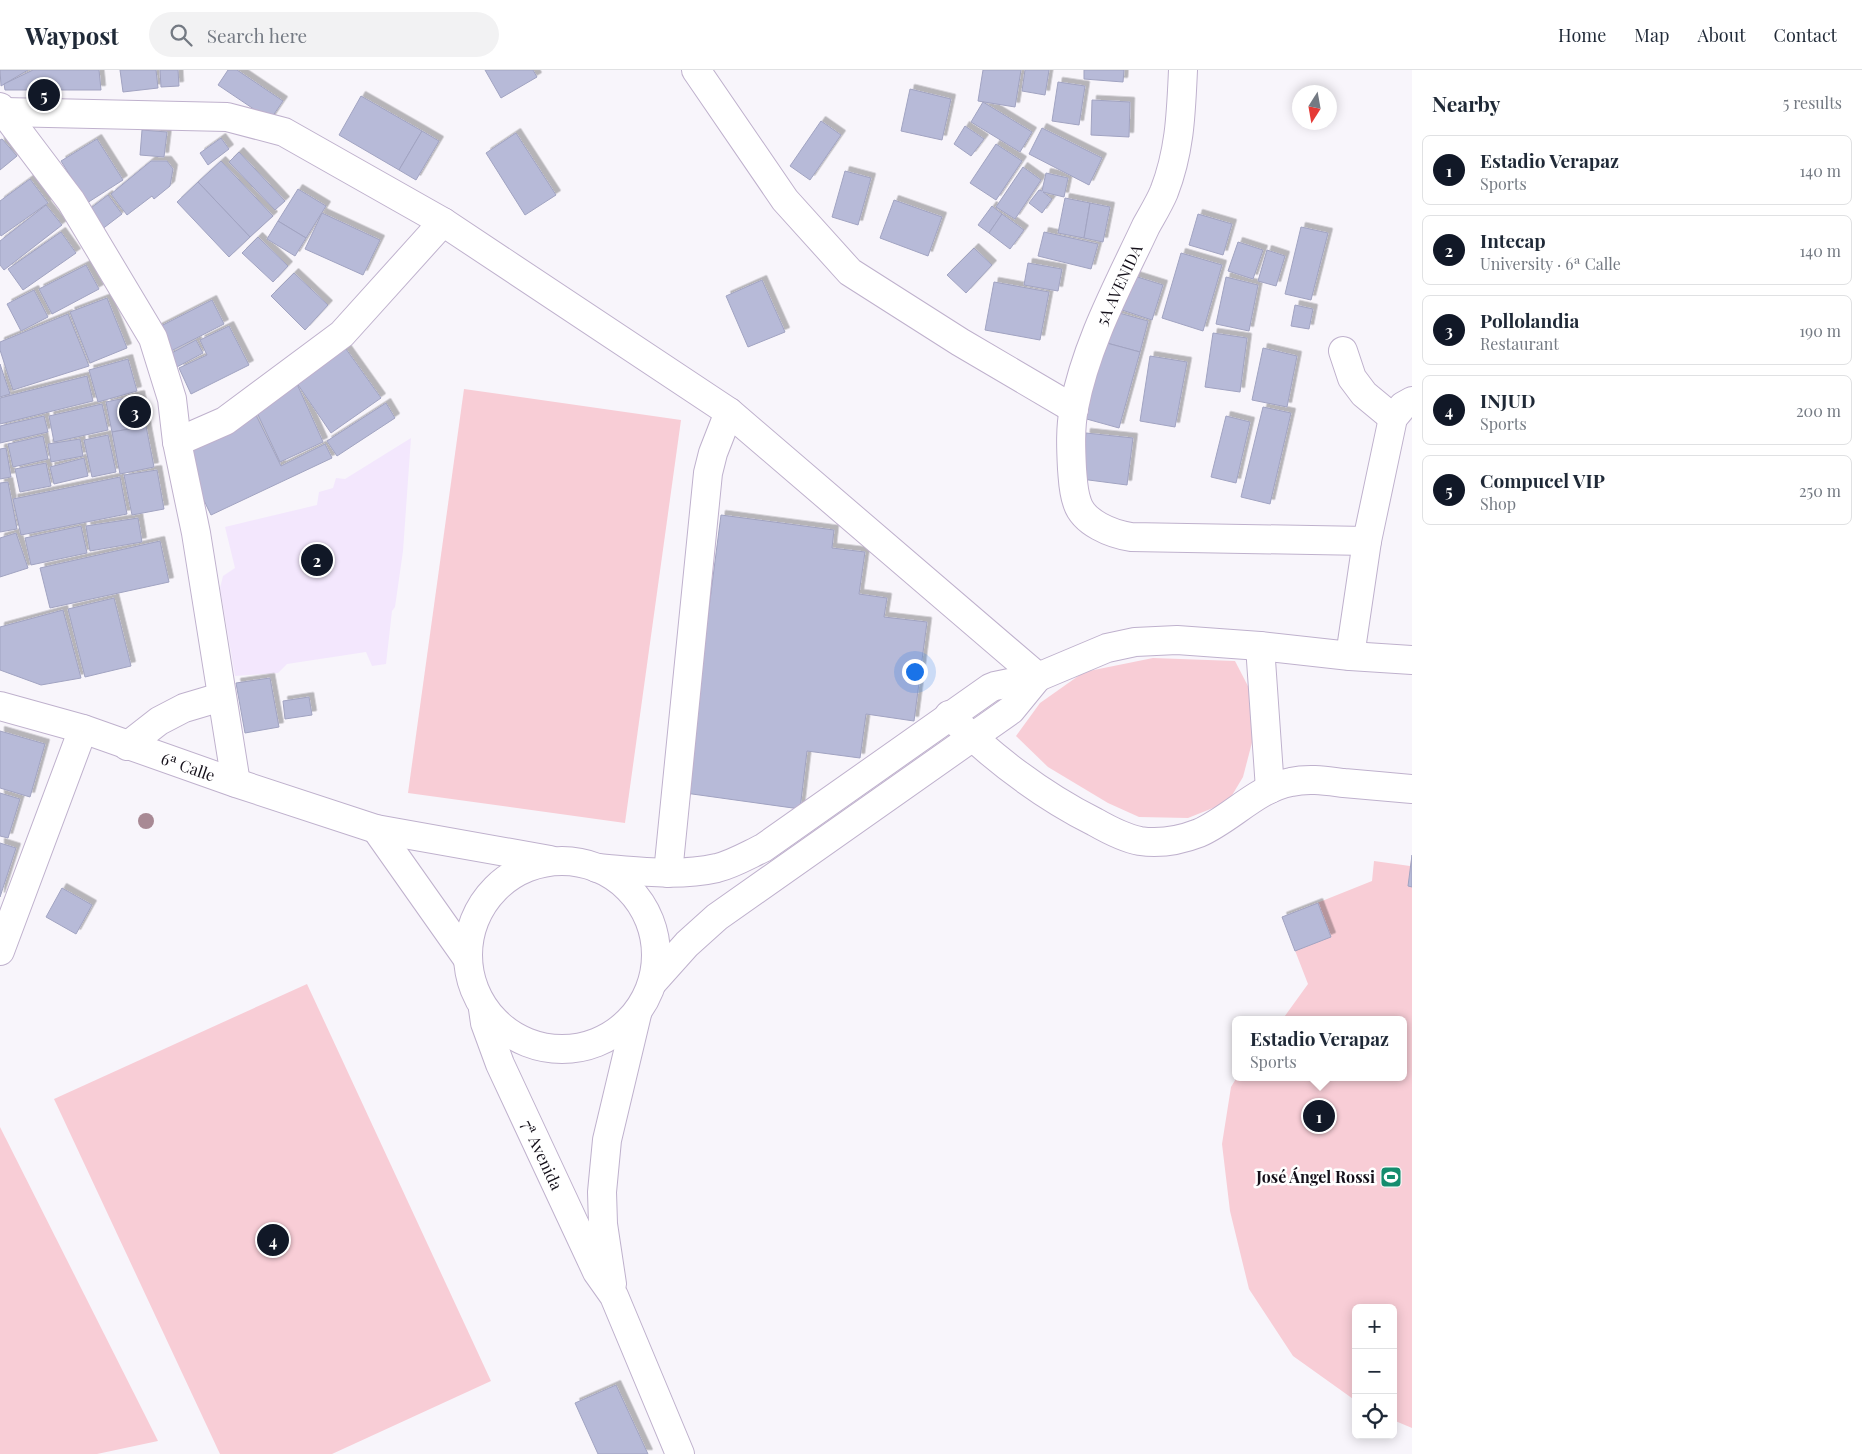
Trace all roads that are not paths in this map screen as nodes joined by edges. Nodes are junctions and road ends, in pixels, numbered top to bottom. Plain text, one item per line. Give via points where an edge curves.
1 (696, 70) edge
2 (1183, 70) edge
3 (2, 110) edge
4 (443, 222) junction
5 (1343, 351) dead end
6 (1074, 409) junction
7 (1402, 410) edge
8 (729, 412) junction
9 (177, 442) junction
10 (1367, 541) junction
11 (1260, 646) junction
12 (1350, 656) junction
13 (1412, 660) edge
14 (1038, 677) junction
15 (221, 697) junction
16 (0, 706) edge
17 (949, 715) junction
18 (83, 730) junction
19 (973, 738) junction
20 (127, 746) junction
21 (236, 784) junction
22 (1270, 789) junction
23 (1412, 789) edge
24 (376, 829) junction
25 (557, 861) junction
26 (597, 868) junction
27 (668, 873) junction
28 (0, 951) edge
29 (467, 958) junction
30 (653, 982) junction
31 (483, 1009) junction
32 (637, 1014) junction
33 (614, 1296) junction
34 (680, 1454) edge

1 - 6 street via 785,200 850,272
2 - 6 street, 5A AVENIDA via 1180,133 1174,162 1163,194 1098,333
3 - 4 street via 227,116 284,132
3 - 9 street via 71,200 154,338 172,399
4 - 8 street
4 - 9 street via 342,334 225,421
5 - 7 street via 1352,378 1364,394
6 - 10 street, 5A AVENIDA via 1071,446 1077,504 1088,518 1115,535
7 - 10 street
8 - 14 street
8 - 27 street via 708,473
9 - 15 street via 196,533
10 - 12 street
11 - 12 street
11 - 14 street via 1177,640 1135,642 1106,648
11 - 22 street
12 - 13 street
14 - 17 street via 995,686
14 - 19 street via 1011,710
15 - 20 street via 184,708 159,721
15 - 21 street
16 - 18 street, 6ª Calle
17 - 19 street
17 - 27 street via 763,848 718,868
18 - 20 street, 6ª Calle
18 - 28 street
19 - 22 street via 1032,786 1075,812 1140,841 1161,843 1201,832
19 - 30 street via 717,916
20 - 21 street, 6ª Calle
21 - 24 street, 6ª Calle
22 - 23 street via 1312,780
24 - 25 street, 6ª Calle
24 - 29 street
25 - 26 street
25 - 29 street via 518,872 492,891 478,911 469,934
26 - 27 street
26 - 30 street via 621,882 640,902 648,918 656,954
29 - 31 street via 471,984
30 - 32 street
31 - 32 street via 504,1030 530,1044 558,1050 588,1046 615,1034
31 - 33 street, 7ª Avenida via 489,1037 516,1100 597,1272
32 - 33 street, 7ª Avenida via 608,1140 602,1192 603,1224
33 - 34 street, 7ª Avenida

